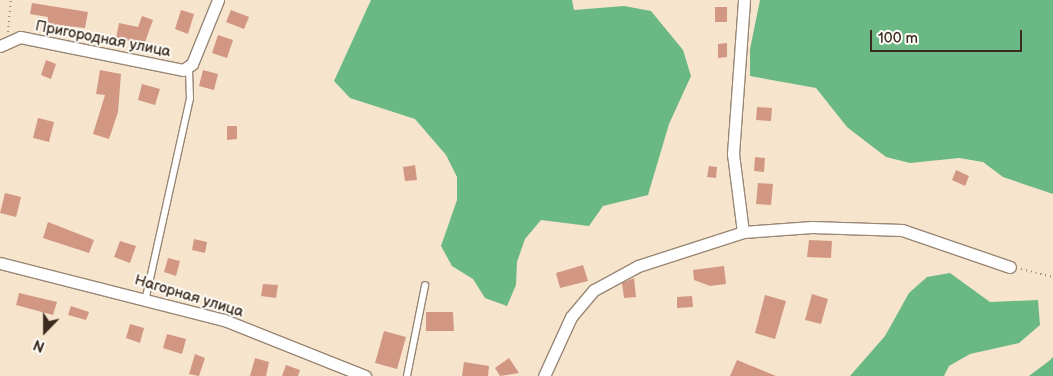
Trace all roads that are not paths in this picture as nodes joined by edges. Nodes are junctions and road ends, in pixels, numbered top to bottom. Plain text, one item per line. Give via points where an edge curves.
1 (218, 0) edge
2 (744, 0) edge
3 (3, 44) edge
4 (189, 68) junction
5 (743, 232) junction
6 (0, 263) edge
7 (1010, 266) road end
8 (425, 286) dead end
9 (146, 297) junction
10 (365, 376) edge
11 (407, 376) edge
12 (544, 376) edge

1 - 4 street, Пригородная улица
2 - 5 street via 733,154
3 - 4 street, Пригородная улица via 20,37
4 - 9 lane via 190,99
5 - 7 street via 812,227 914,232
5 - 12 street via 638,266 594,290 571,317
6 - 9 street, Нагорная улица
8 - 11 lane
9 - 10 street, Нагорная улица via 224,320

